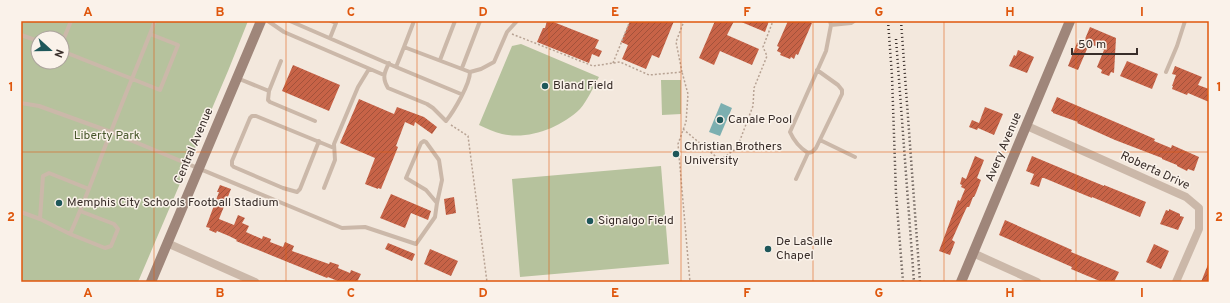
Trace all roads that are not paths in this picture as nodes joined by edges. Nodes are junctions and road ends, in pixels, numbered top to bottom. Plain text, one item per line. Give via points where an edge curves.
1 (155, 21) edge
2 (261, 21) edge
3 (268, 21) edge
4 (290, 21) edge
5 (331, 21) edge
6 (414, 21) edge
7 (455, 21) edge
8 (480, 21) edge
9 (517, 21) edge
10 (854, 21) edge
11 (1070, 21) edge
12 (1185, 21) edge
13 (831, 23) edge
14 (150, 34) junction
15 (330, 38) junction
16 (404, 47) junction
17 (70, 54) edge
18 (440, 60) junction
19 (281, 61) dead end
20 (389, 63) junction
21 (396, 67) junction
22 (462, 68) junction
23 (369, 69) junction
24 (817, 70) junction
25 (470, 72) junction
26 (1166, 72) dead end
27 (384, 75) junction
28 (237, 78) junction
29 (132, 79) junction
30 (269, 91) junction
31 (461, 94) junction
32 (21, 102) edge
33 (315, 121) dead end
34 (1027, 126) junction
35 (111, 132) junction
36 (820, 140) junction
37 (319, 141) junction
38 (334, 148) junction
39 (808, 153) junction
40 (856, 157) dead end
41 (199, 168) junction
42 (796, 179) dead end
43 (324, 188) dead end
44 (89, 189) junction
45 (437, 203) junction
46 (80, 211) junction
47 (21, 212) edge
48 (40, 219) junction
49 (70, 234) junction
50 (167, 243) junction
51 (973, 253) junction
52 (151, 282) edge
53 (255, 282) edge
54 (961, 282) edge
55 (1037, 282) edge
56 (1176, 282) edge

1 - 14 lane
2 - 28 main road, Central Avenue
3 - 23 lane via 284,32
4 - 15 lane
5 - 15 lane via 336,23
6 - 16 lane
7 - 18 lane
8 - 22 lane
9 - 25 lane via 507,32 494,62
10 - 13 lane
11 - 34 main road, Avery Avenue
12 - 26 lane
13 - 24 lane via 826,51
14 - 29 lane
14 - 29 lane via 178,45 169,68 160,90
15 - 20 lane
16 - 18 lane
16 - 21 lane
17 - 29 lane
18 - 22 lane
19 - 30 lane
20 - 21 lane
20 - 27 lane
21 - 31 lane
22 - 25 lane
23 - 27 lane
23 - 38 lane via 358,87
24 - 36 lane via 842,90
24 - 39 lane via 790,132 792,138
25 - 31 lane via 469,81
27 - 31 lane via 388,88 427,104 446,121 454,111
28 - 30 lane
28 - 41 main road, Central Avenue
29 - 35 lane
30 - 33 lane via 270,102
32 - 35 lane
34 - 51 main road, Avery Avenue
34 - 56 street, Roberta Drive via 1186,198 1199,208 1199,229
35 - 41 lane
35 - 44 lane
36 - 39 lane via 816,148
36 - 40 lane
37 - 37 lane via 252,116 232,165 297,192
37 - 38 lane
38 - 43 lane via 335,160
39 - 42 lane
41 - 45 lane via 342,228 365,227 416,244 435,217
41 - 50 main road, Central Avenue
44 - 46 lane
44 - 48 lane via 50,173 43,176
45 - 45 lane via 426,190 406,178 424,141 439,160 442,180
46 - 49 lane
46 - 49 lane via 114,224 118,229 111,246 106,248
47 - 48 lane
48 - 49 lane
50 - 52 main road, Central Avenue
50 - 53 street
51 - 54 main road, Avery Avenue
51 - 55 street

